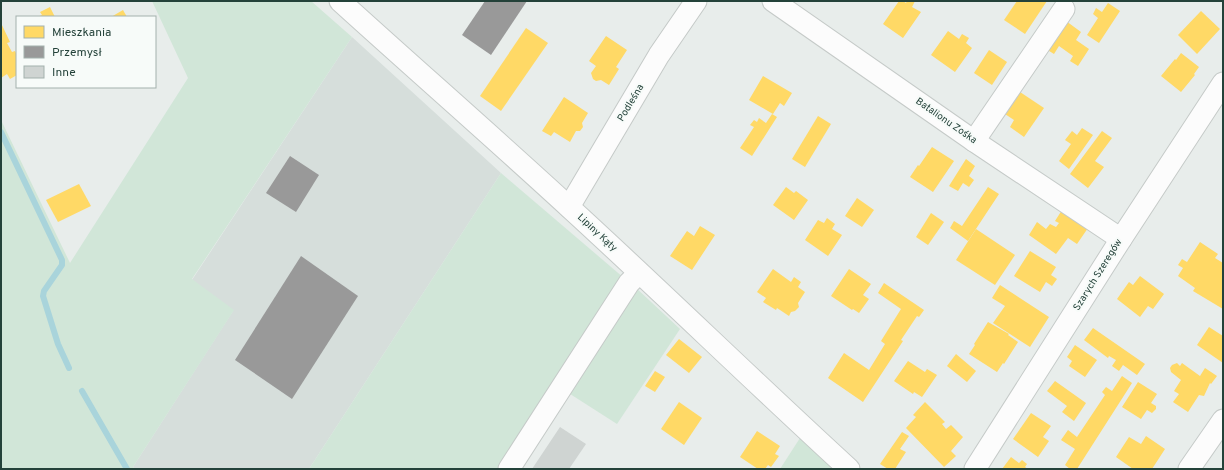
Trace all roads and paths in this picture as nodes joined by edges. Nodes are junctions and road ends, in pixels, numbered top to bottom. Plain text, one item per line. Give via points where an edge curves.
1 (340, 1) edge
2 (696, 1) edge
3 (773, 1) edge
4 (1064, 9) dead end
5 (1223, 83) edge
6 (974, 141) junction
7 (569, 207) junction
8 (1121, 239) junction
9 (639, 272) junction
10 (1223, 420) edge
11 (509, 469) edge
12 (849, 469) edge
13 (975, 469) edge
14 (1189, 469) edge

1 - 7 street, Lipiny Kąty
2 - 7 street, Podleśna via 659,56
3 - 6 street, Batalionu Zośka
4 - 6 street
5 - 8 street, Szarych Szeregów
6 - 8 street, Batalionu Zośka
7 - 9 street, Lipiny Kąty
8 - 13 street, Szarych Szeregów
9 - 11 street via 629,283
9 - 12 street, Lipiny Kąty
10 - 14 street

